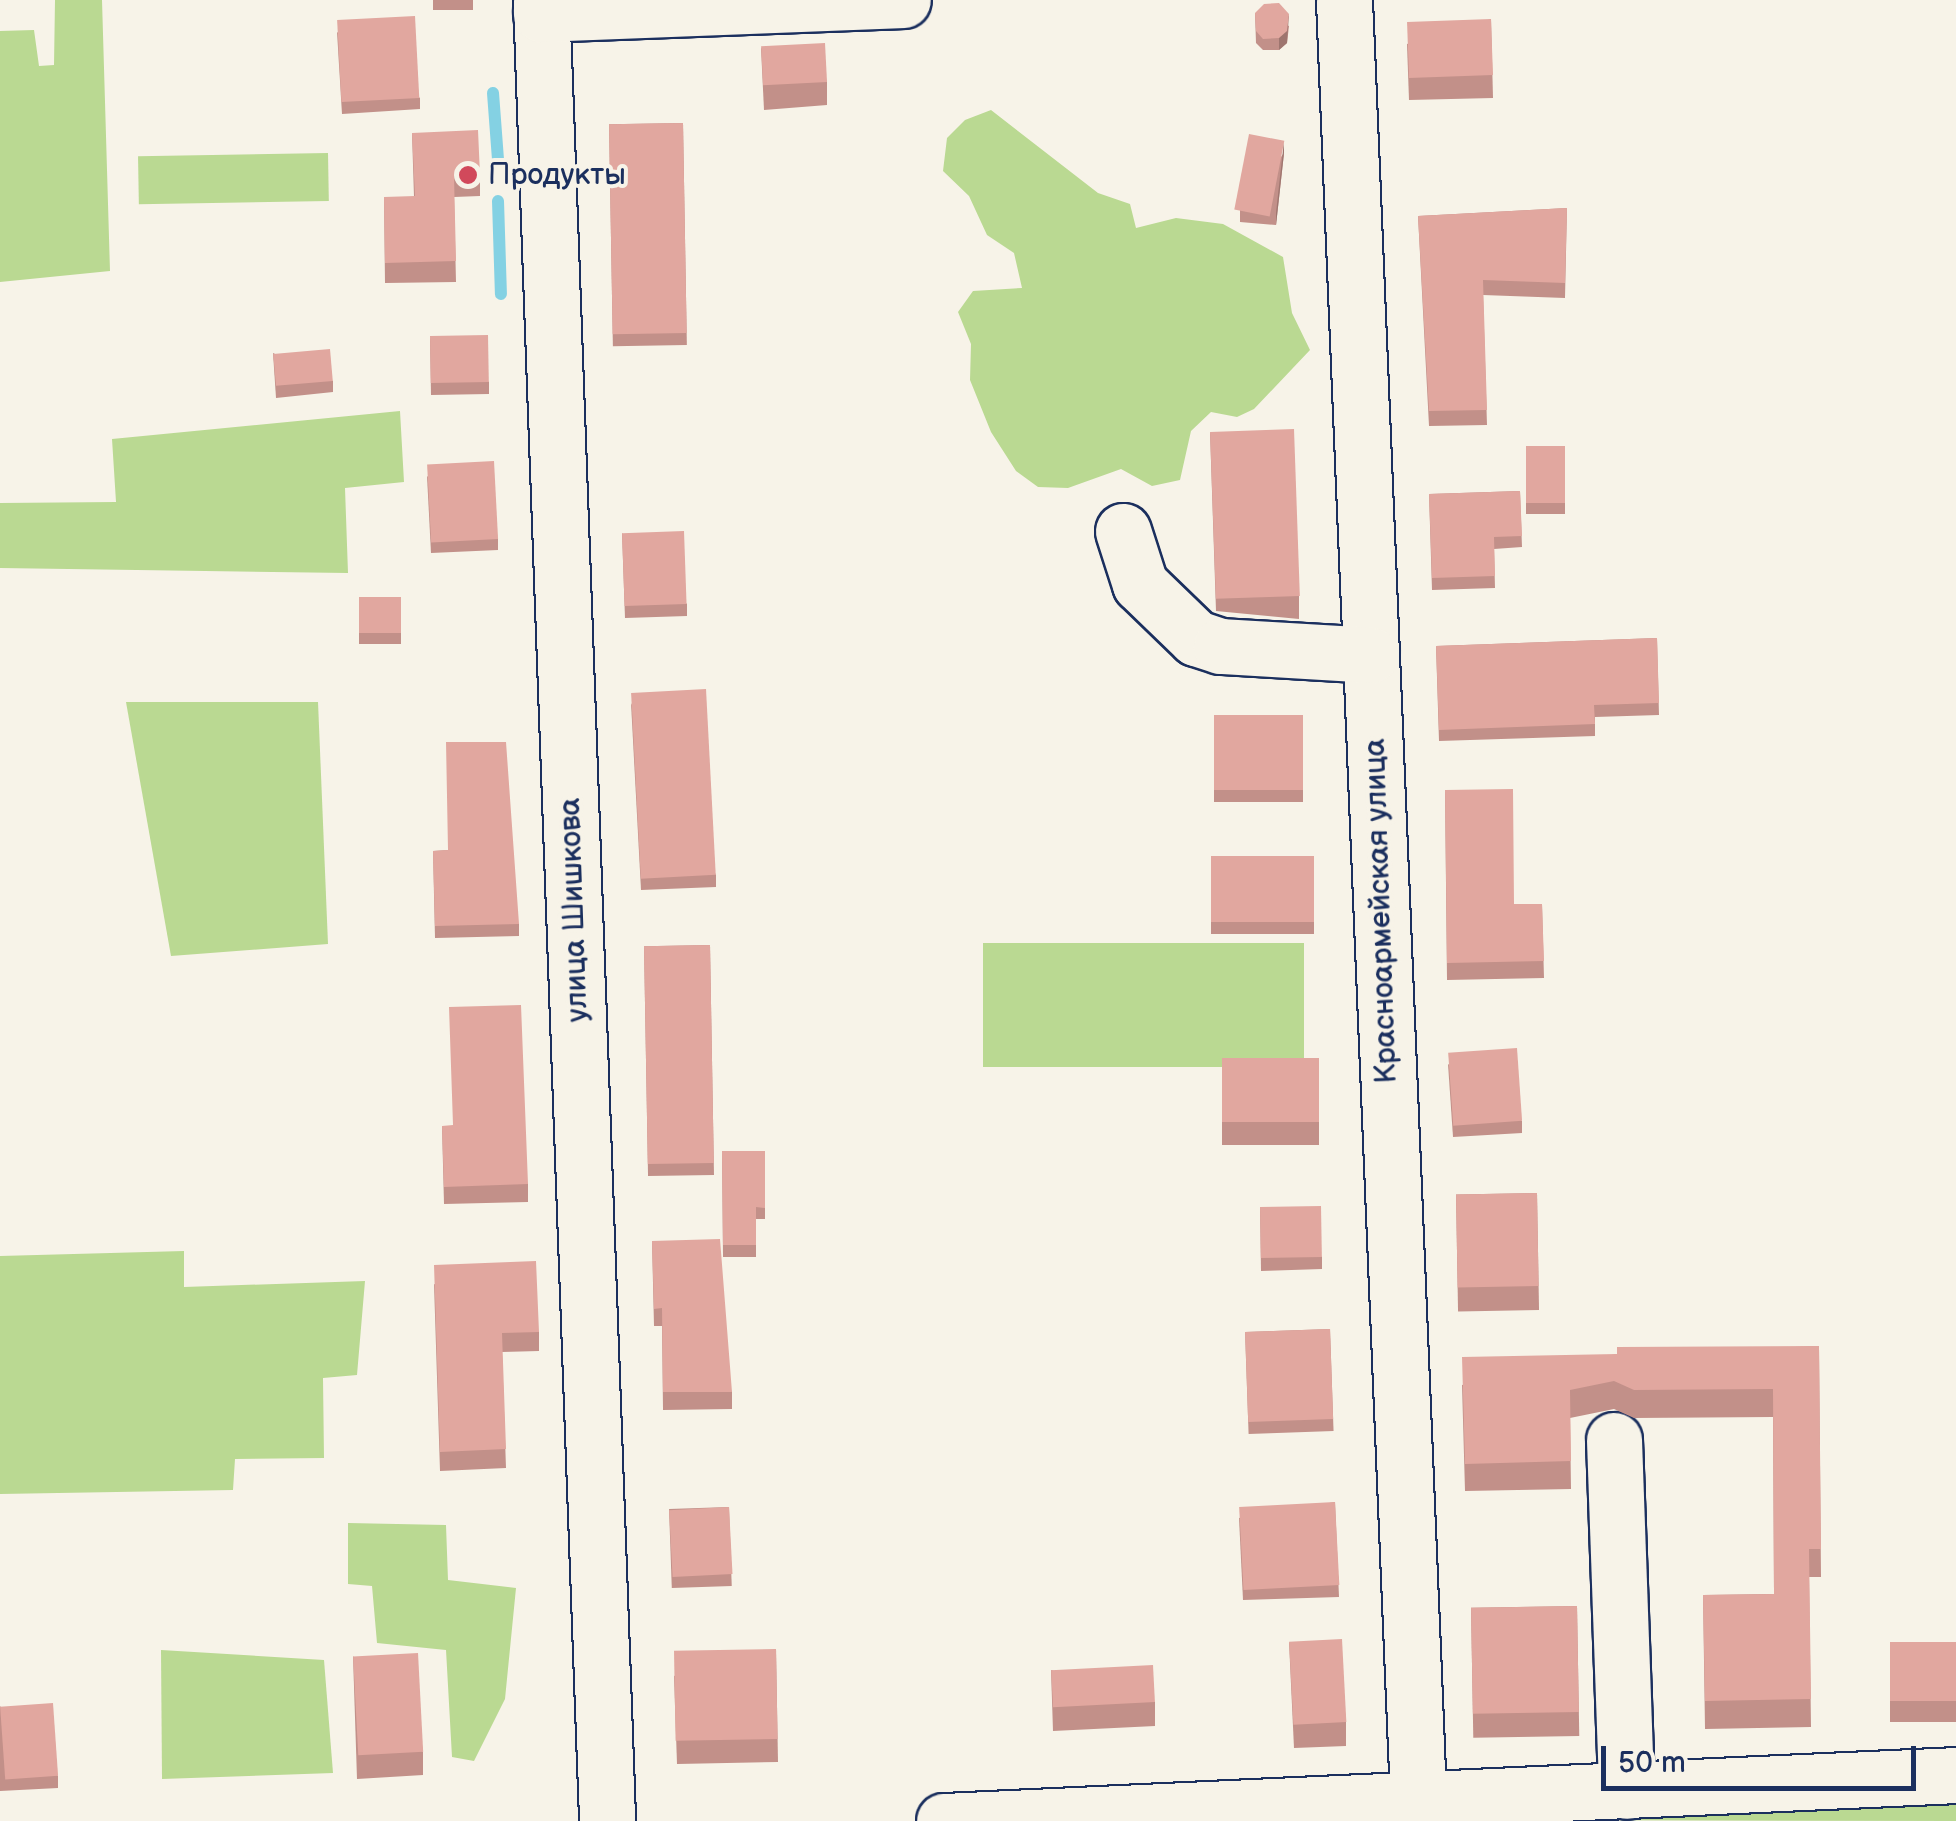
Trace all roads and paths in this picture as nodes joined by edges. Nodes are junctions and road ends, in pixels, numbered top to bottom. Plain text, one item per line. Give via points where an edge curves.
1 (903, 0) edge
2 (1344, 0) edge
3 (541, 7) edge
4 (1123, 531) dead end
5 (1371, 656) junction
6 (1614, 1440) dead end
7 (1956, 1775) edge
8 (1626, 1791) junction
9 (1419, 1810) edge
10 (607, 1821) edge
11 (944, 1821) edge

1 - 3 street
2 - 5 street, Красноармейская улица
3 - 10 street, улица Шишкова
4 - 5 street via 1140,584 1196,638 1221,646
5 - 9 street, Красноармейская улица
6 - 8 street
7 - 8 street
8 - 9 street
9 - 11 street

